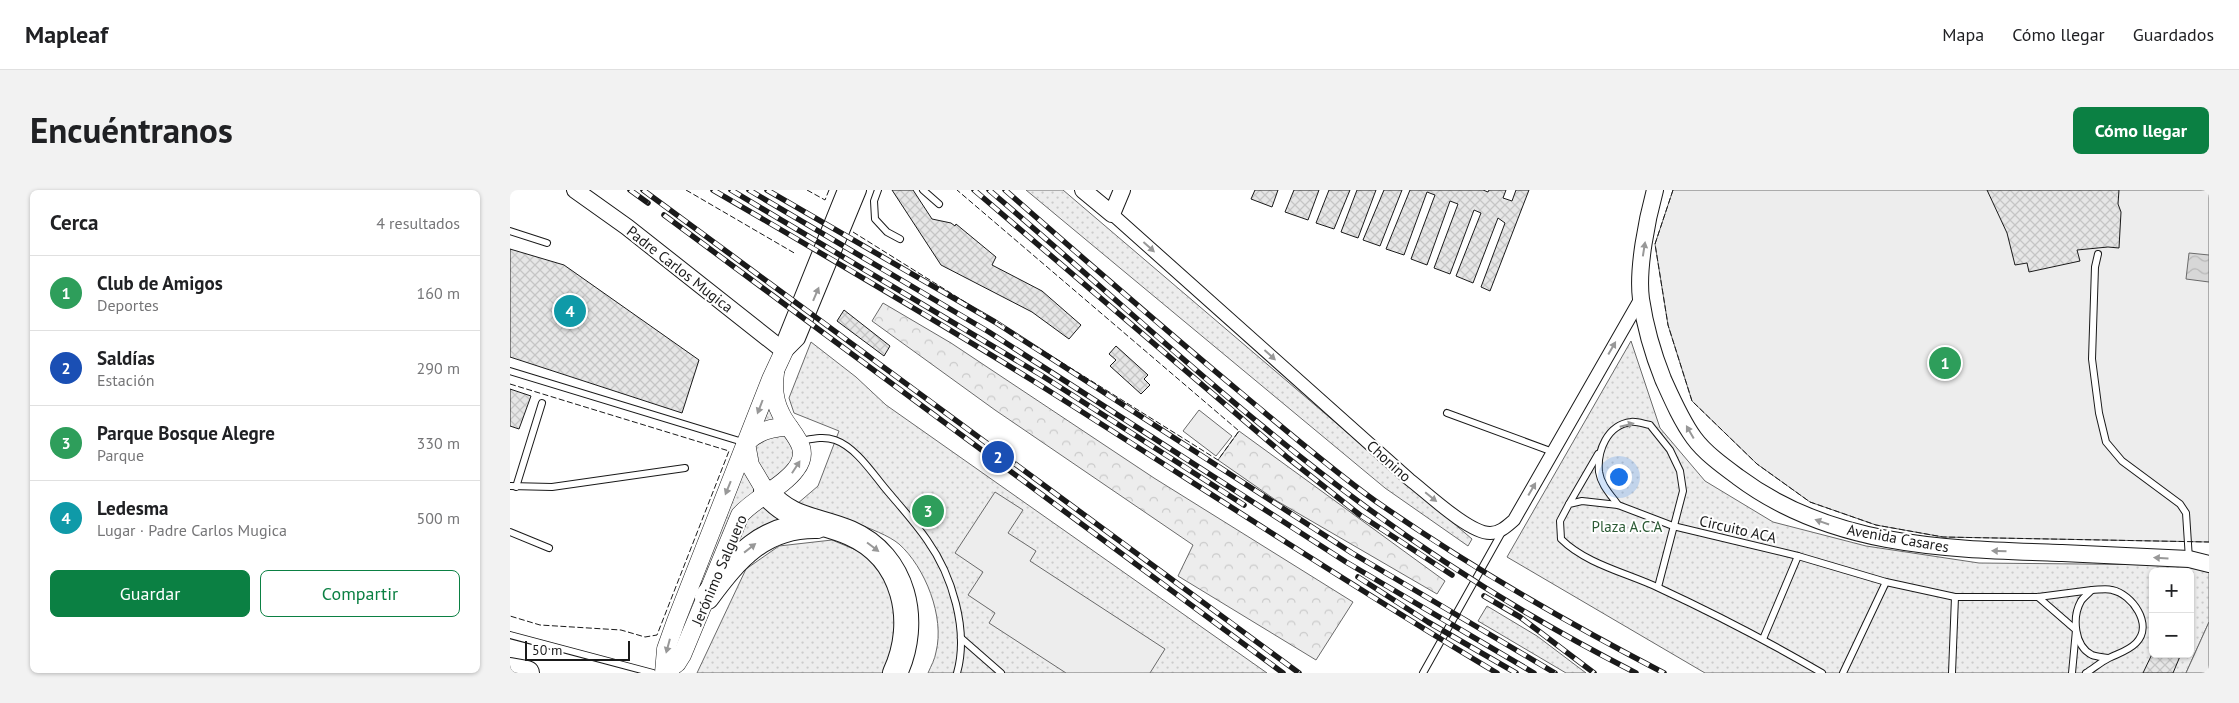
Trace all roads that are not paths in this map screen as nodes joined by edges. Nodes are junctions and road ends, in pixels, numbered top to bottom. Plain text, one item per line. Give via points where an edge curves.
1 (575, 190) edge
2 (846, 190) edge
3 (858, 190) edge
4 (878, 190) edge
5 (923, 190) edge
6 (1083, 190) edge
7 (1122, 190) edge
8 (1655, 190) edge
9 (939, 204) dead end
10 (1112, 214) junction
11 (510, 231) edge
12 (900, 239) dead end
13 (547, 243) dead end
14 (2098, 254) dead end
15 (1641, 298) junction
16 (784, 351) junction
17 (510, 371) edge
18 (775, 372) junction
19 (542, 403) dead end
20 (1447, 413) dead end
21 (794, 434) junction
22 (746, 443) junction
23 (1600, 451) junction
24 (1553, 452) junction
25 (685, 468) dead end
26 (513, 487) edge
27 (766, 492) junction
28 (1569, 504) junction
29 (1618, 505) junction
30 (1673, 526) junction
31 (829, 527) junction
32 (1504, 529) junction
33 (510, 532) edge
34 (549, 548) dead end
35 (1798, 556) junction
36 (2189, 559) junction
37 (2209, 564) edge
38 (1886, 582) junction
39 (1658, 587) junction
40 (2092, 590) junction
41 (707, 597) junction
42 (1956, 597) junction
43 (2038, 597) junction
44 (2076, 630) junction
45 (510, 635) edge
46 (960, 638) junction
47 (1763, 639) junction
48 (2108, 658) junction
49 (510, 670) edge
50 (661, 672) edge
51 (527, 673) edge
52 (895, 673) edge
53 (957, 673) edge
54 (1001, 673) edge
55 (1423, 673) edge
56 (1822, 673) edge
57 (1843, 673) edge
58 (1952, 673) edge
59 (2072, 673) edge
60 (2086, 673) edge

1 - 16 street, Padre Carlos Mugica
2 - 16 street, Jerónimo Salguero via 787,334
16 -> 3 street, Jerónimo Salguero via 797,338
4 - 12 lane via 874,201 875,219 887,232
5 - 9 lane
6 - 10 street, Chonino
7 - 10 street
15 -> 8 street, Avenida Casares via 1642,259
10 -> 32 street, Chonino via 1410,480 1456,517 1490,533
11 - 13 lane
14 - 36 lane via 2092,359 2106,442 2122,461 2180,504 2186,512
24 -> 15 street
36 -> 15 street, Avenida Casares via 1925,546 1854,533 1796,513 1760,494 1694,440 1673,402 1654,355
16 - 18 main road, Jerónimo Salguero
17 - 22 lane
18 - 21 main road, Jerónimo Salguero via 777,403
18 -> 22 main road, Jerónimo Salguero
19 - 26 lane
20 - 24 lane
21 - 22 main road via 768,429 752,436
27 -> 21 main road, Jerónimo Salguero via 798,466 802,454
21 - 46 lane via 835,440 866,465 938,558 954,600
22 - 27 main road via 750,465
22 -> 50 main road, Jerónimo Salguero via 676,621
23 - 28 lane
23 - 29 lane via 1599,473
23 -> 30 lane via 1611,430 1631,422 1650,425 1670,450 1680,471 1682,491
32 -> 24 street via 1514,520
25 - 26 lane via 552,487
27 - 31 highway via 776,504 793,515
27 - 41 main road, Jerónimo Salguero via 740,516
28 - 29 lane, Circuito ACA via 1582,501
28 - 39 lane via 1560,521 1561,539 1572,551
29 - 30 lane, Circuito ACA
30 - 35 lane, Circuito ACA
30 - 39 lane
41 -> 31 highway via 739,556 756,543 794,528
31 -> 52 highway via 850,533 873,546 897,577 904,598 907,626
32 - 55 lane
33 - 34 lane
35 - 38 lane, Circuito ACA
35 - 47 lane
36 - 37 street, Avenida Casares
38 - 42 lane, Circuito ACA
38 - 57 lane
39 - 47 lane
40 - 43 lane, Circuito ACA
40 - 44 lane via 2082,600 2077,612
40 - 48 lane via 2112,590 2127,596 2143,622 2138,642
41 - 50 main road, Jerónimo Salguero via 682,655 677,663
42 - 43 lane, Circuito ACA
42 - 58 lane
43 - 44 lane
44 - 48 lane via 2092,655
44 - 59 lane
45 - 50 lane
46 - 53 lane
46 - 54 lane
47 - 56 lane
48 - 60 lane
49 - 51 highway

